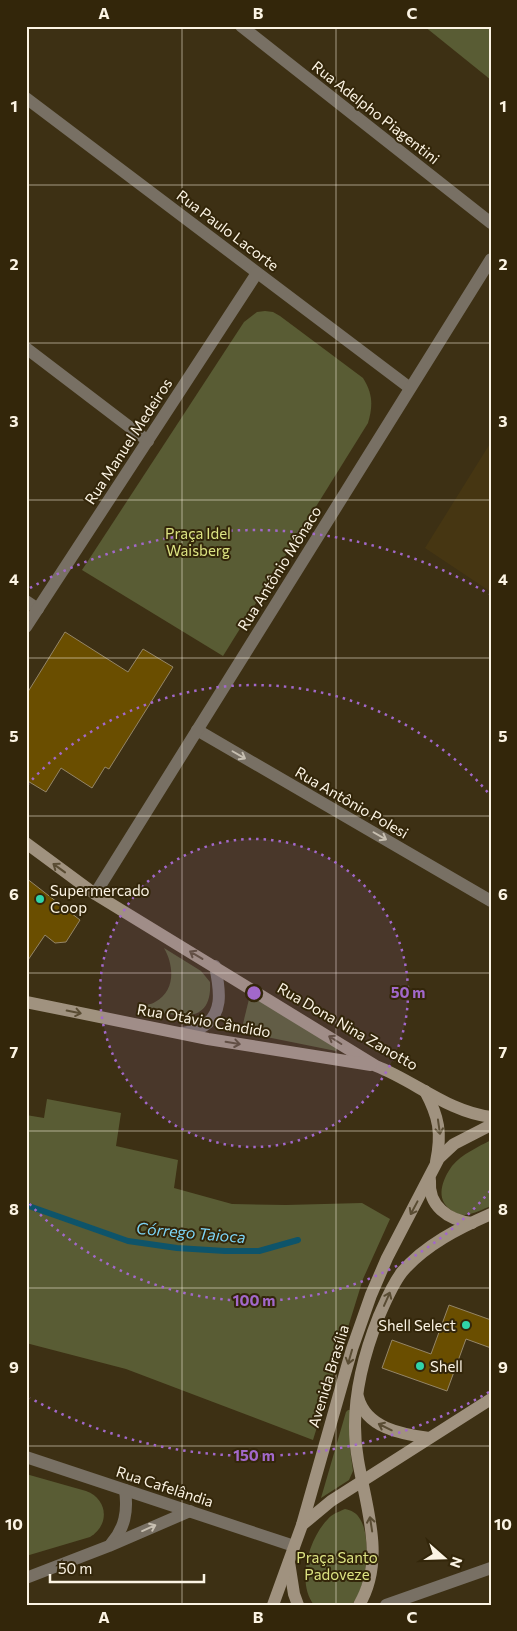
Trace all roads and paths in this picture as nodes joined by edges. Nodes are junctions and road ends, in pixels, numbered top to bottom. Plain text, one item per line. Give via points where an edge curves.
1 (241, 26) edge
2 (26, 98) edge
3 (491, 223) edge
4 (491, 259) edge
5 (257, 273) junction
6 (26, 348) edge
7 (410, 388) junction
8 (148, 441) junction
9 (26, 601) edge
10 (38, 610) junction
11 (26, 627) edge
12 (197, 730) junction
13 (26, 843) edge
14 (95, 894) junction
15 (491, 901) edge
16 (215, 966) junction
17 (26, 1002) edge
18 (182, 1033) junction
19 (376, 1066) junction
20 (426, 1091) junction
21 (491, 1117) edge
22 (491, 1125) edge
23 (436, 1164) junction
24 (430, 1178) junction
25 (491, 1214) edge
26 (472, 1223) junction
27 (357, 1395) junction
28 (491, 1400) edge
29 (429, 1438) junction
30 (26, 1457) edge
31 (363, 1482) junction
32 (125, 1490) junction
33 (190, 1510) junction
34 (302, 1525) junction
35 (109, 1546) junction
36 (294, 1546) junction
37 (289, 1562) junction
38 (491, 1568) edge
39 (26, 1578) edge
40 (273, 1605) edge
41 (298, 1605) edge
42 (359, 1605) edge
43 (386, 1605) edge

1 - 3 street, Rua Adelpho Piagentini
2 - 5 street, Rua Paulo Lacorte
4 - 7 street, Rua Antônio Mônaco
5 - 7 street, Rua Paulo Lacorte
5 - 8 street, Rua Manuel Medeiros
6 - 8 street
7 - 12 street, Rua Antônio Mônaco
8 - 10 street, Rua Manuel Medeiros
9 - 10 street
10 - 11 street, Rua Manuel Medeiros
12 - 14 street, Rua Antônio Mônaco
12 -> 15 street, Rua Antônio Polesi
14 -> 13 main road, Rua Dona Nina Zanotto
16 -> 14 main road, Rua Dona Nina Zanotto
16 - 18 street via 220,989 219,1005 211,1019 198,1029
19 -> 16 main road, Rua Dona Nina Zanotto
17 -> 18 main road, Rua Otávio Cândido
18 -> 19 main road, Rua Otávio Cândido
19 - 20 main road, Rua Dona Nina Zanotto via 402,1076
20 - 21 main road, Rua Dona Nina Zanotto via 462,1110
20 -> 23 main road, Rua Dona Nina Zanotto via 439,1123
22 - 23 main road via 454,1144
23 - 24 main road, Avenida Brasília
24 - 26 main road via 430,1194 436,1205 456,1220
24 -> 34 main road, Avenida Brasília via 371,1295 352,1349
25 - 26 main road, Avenida Brasília
27 -> 26 main road, Avenida Brasília via 369,1343 396,1280 420,1255
29 -> 27 main road via 399,1433 375,1422 364,1412
27 - 31 main road, Avenida Brasília via 356,1448
28 - 29 main road
29 - 31 main road
30 - 32 street, Rua Cafelândia
31 - 34 main road
42 -> 31 main road, Avenida Brasília via 370,1577 373,1552
32 - 33 street, Rua Cafelândia
32 - 35 street via 127,1502 123,1526
35 -> 33 street
33 - 36 street, Rua Cafelândia
34 - 36 main road, Avenida Brasília
35 - 39 street
36 - 37 main road, Avenida Brasília
37 - 40 main road, Avenida Brasília
37 - 41 main road
38 - 43 street

